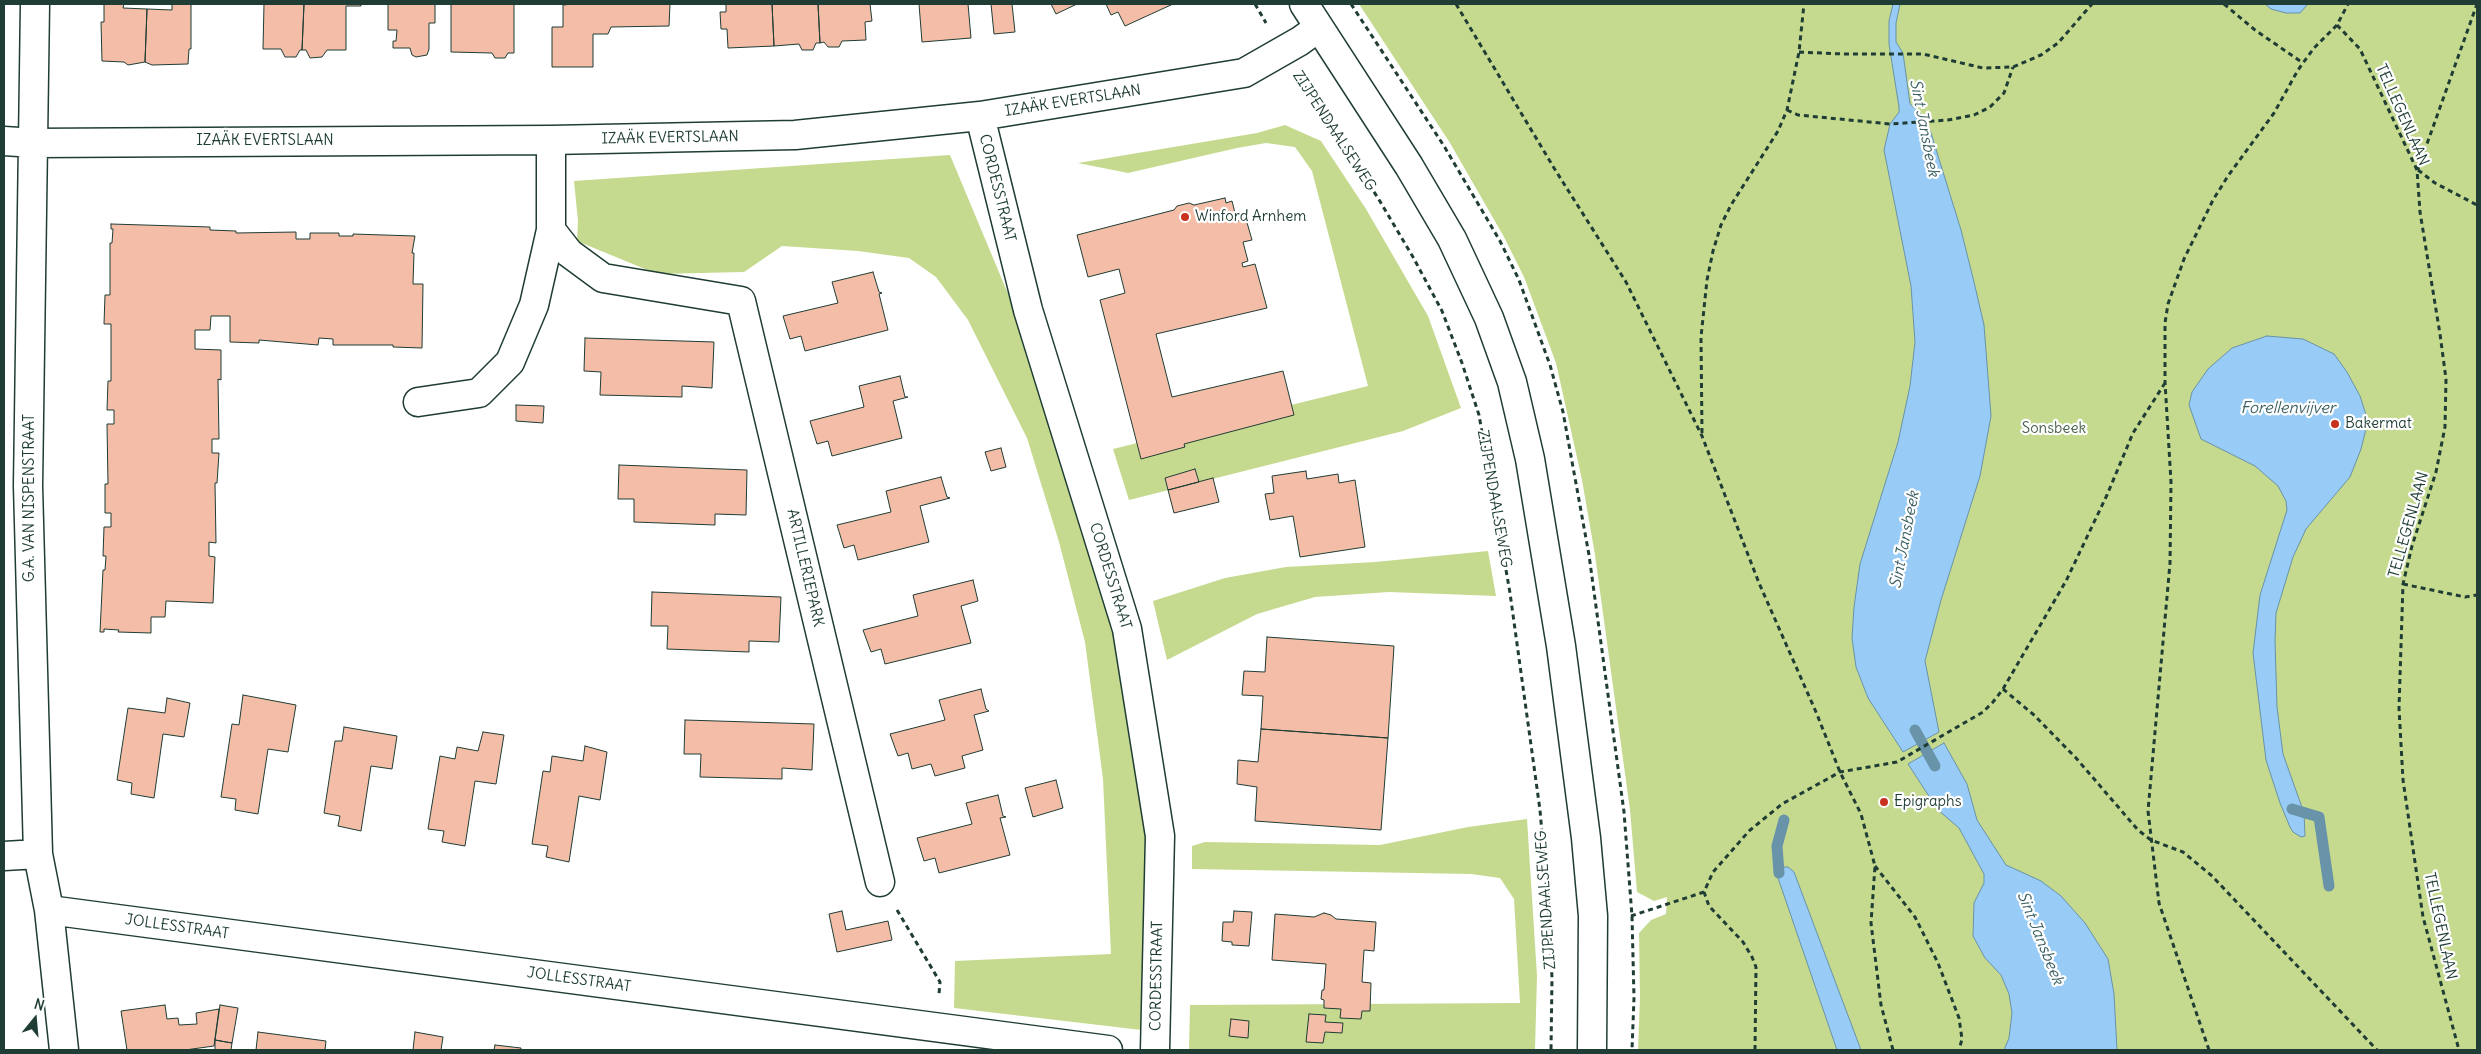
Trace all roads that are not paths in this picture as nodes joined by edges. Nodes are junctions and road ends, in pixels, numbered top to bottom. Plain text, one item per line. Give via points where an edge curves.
1 (35, 4) edge
2 (1304, 4) edge
3 (1318, 28) junction
4 (980, 116) junction
5 (4, 140) edge
6 (551, 140) junction
7 (34, 143) junction
8 (551, 230) junction
9 (418, 402) dead end
10 (38, 854) junction
11 (4, 856) edge
12 (880, 882) road end
13 (49, 910) junction
14 (64, 1050) edge
15 (1108, 1050) edge
16 (1155, 1050) edge
17 (1592, 1050) edge

1 - 7 street, G.A. VAN NISPENSTRAAT
2 - 3 street
3 - 4 street, IZAÄK EVERTSLAAN via 1244,73
3 - 17 street via 1409,166 1452,239 1489,318 1512,382 1530,459 1561,646 1586,838 1593,916
4 - 6 street, IZAÄK EVERTSLAAN via 795,136
4 - 16 street, CORDESSTRAAT via 1028,310 1128,629 1160,836
5 - 7 street, IZAÄK EVERTSLAAN
6 - 7 street, IZAÄK EVERTSLAAN
6 - 8 street
7 - 10 street, G.A. VAN NISPENSTRAAT via 28,486
8 - 9 street via 534,305 510,362 479,393
8 - 12 street, ARTILLERIEPARK via 569,253 603,278 741,302
10 - 11 street
10 - 13 street, G.A. VAN NISPENSTRAAT
13 - 14 street, G.A. VAN NISPENSTRAAT
13 - 15 street, JOLLESSTRAAT

